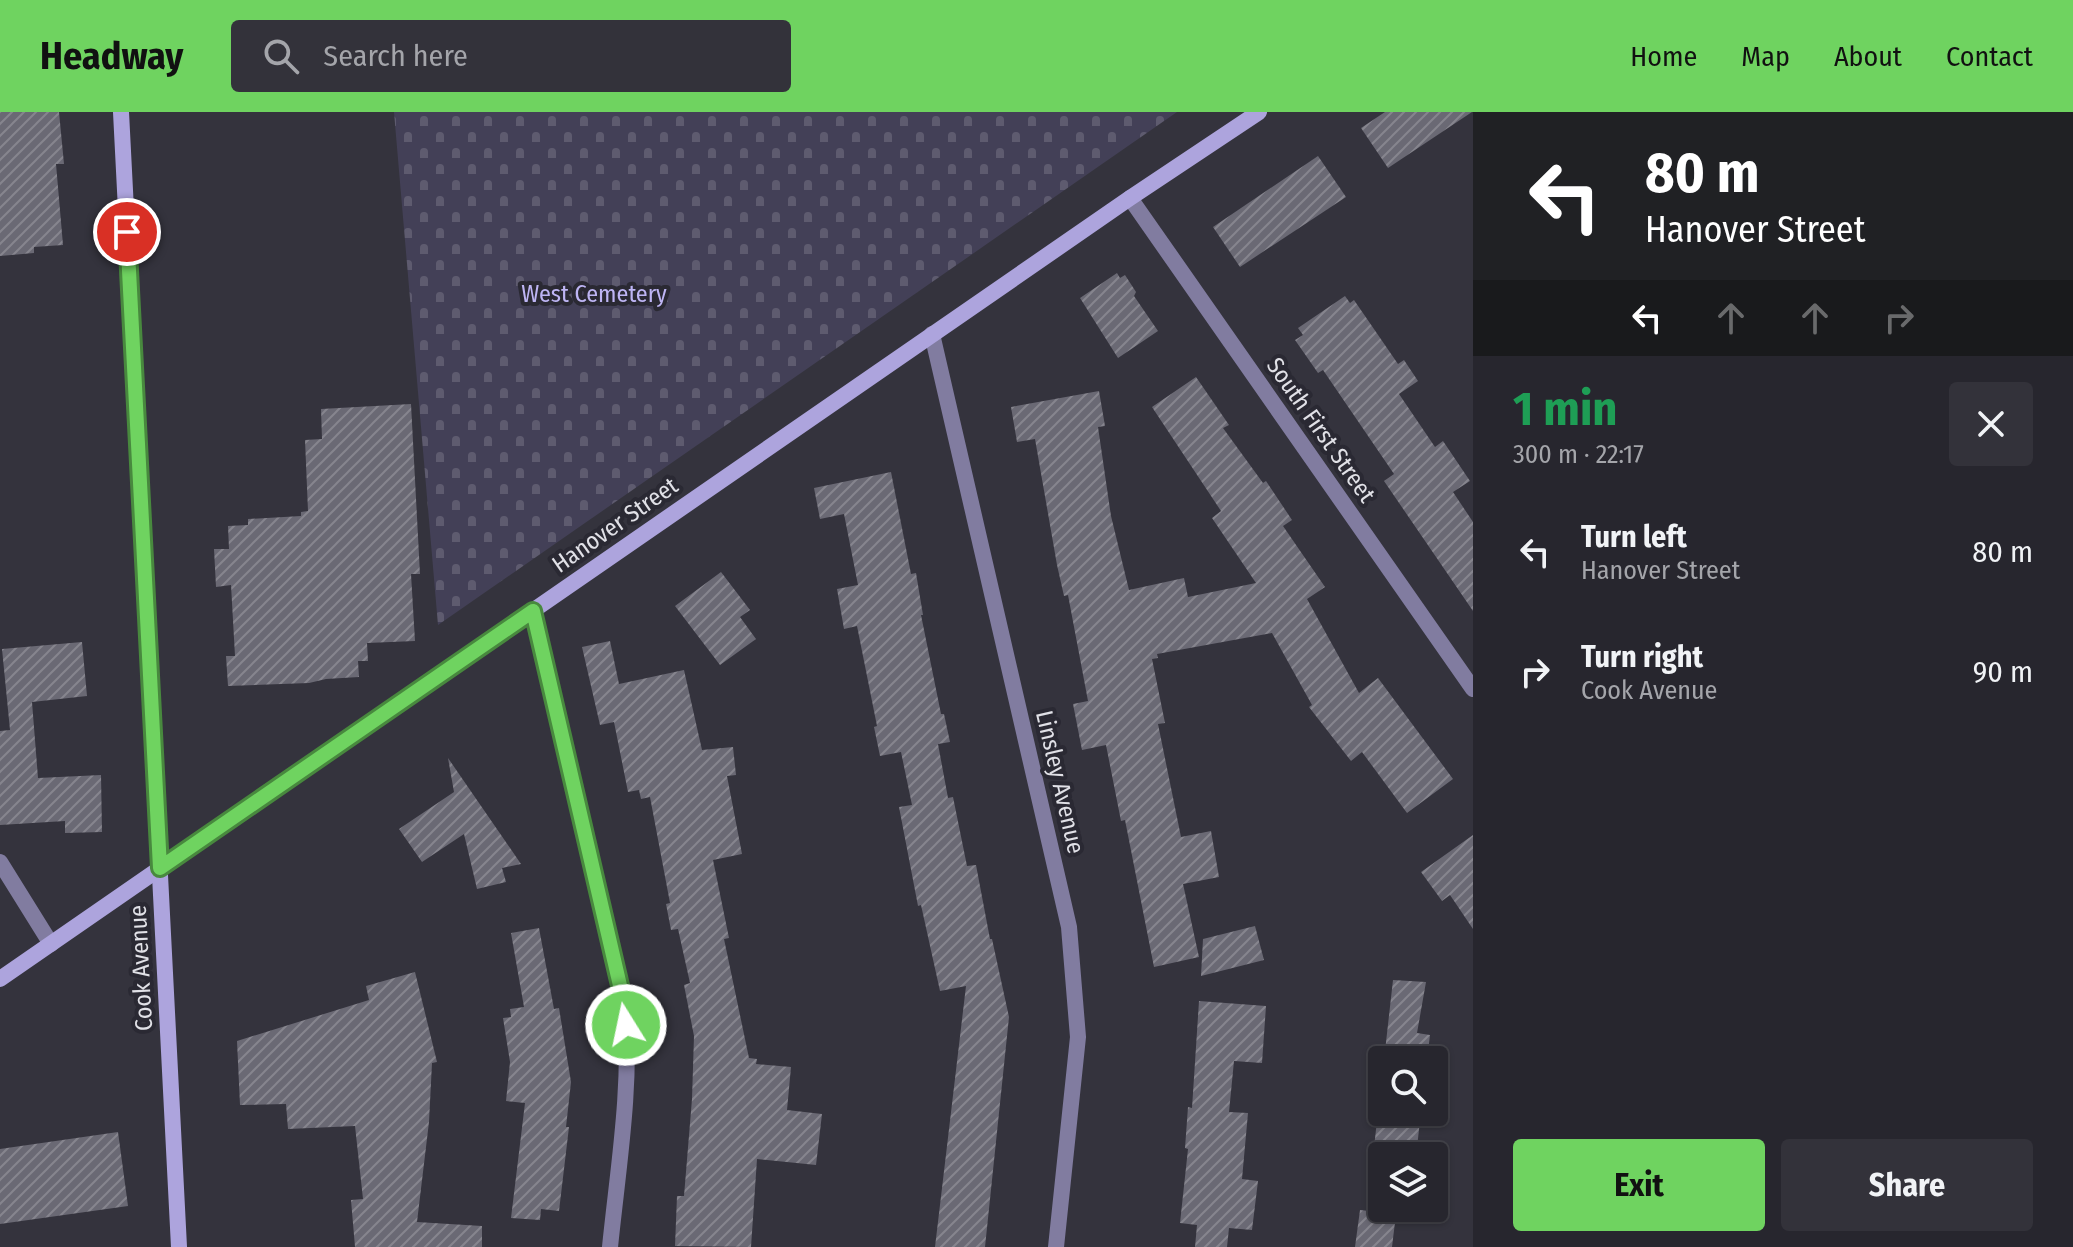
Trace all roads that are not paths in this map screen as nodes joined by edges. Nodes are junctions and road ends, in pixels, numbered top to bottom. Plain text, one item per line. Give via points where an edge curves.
1 (121, 112) edge
2 (1259, 112) edge
3 (1130, 198) junction
4 (932, 334) junction
5 (533, 611) junction
6 (1473, 689) edge
7 (0, 862) edge
8 (160, 868) junction
9 (51, 944) junction
10 (0, 979) edge
11 (179, 1247) edge
12 (610, 1247) edge
13 (1056, 1247) edge

1 - 8 main road, Cook Avenue
2 - 3 main road, Hanover Street
3 - 4 main road, Hanover Street
3 - 6 street, South First Street
4 - 5 main road, Hanover Street
4 - 13 street, Linsley Avenue via 1069,927 1078,1037
5 - 8 main road, Hanover Street
5 - 12 street via 625,1007 626,1076
7 - 9 street
8 - 9 main road, Hanover Street
8 - 11 main road, Cook Avenue
9 - 10 main road, Hanover Street

